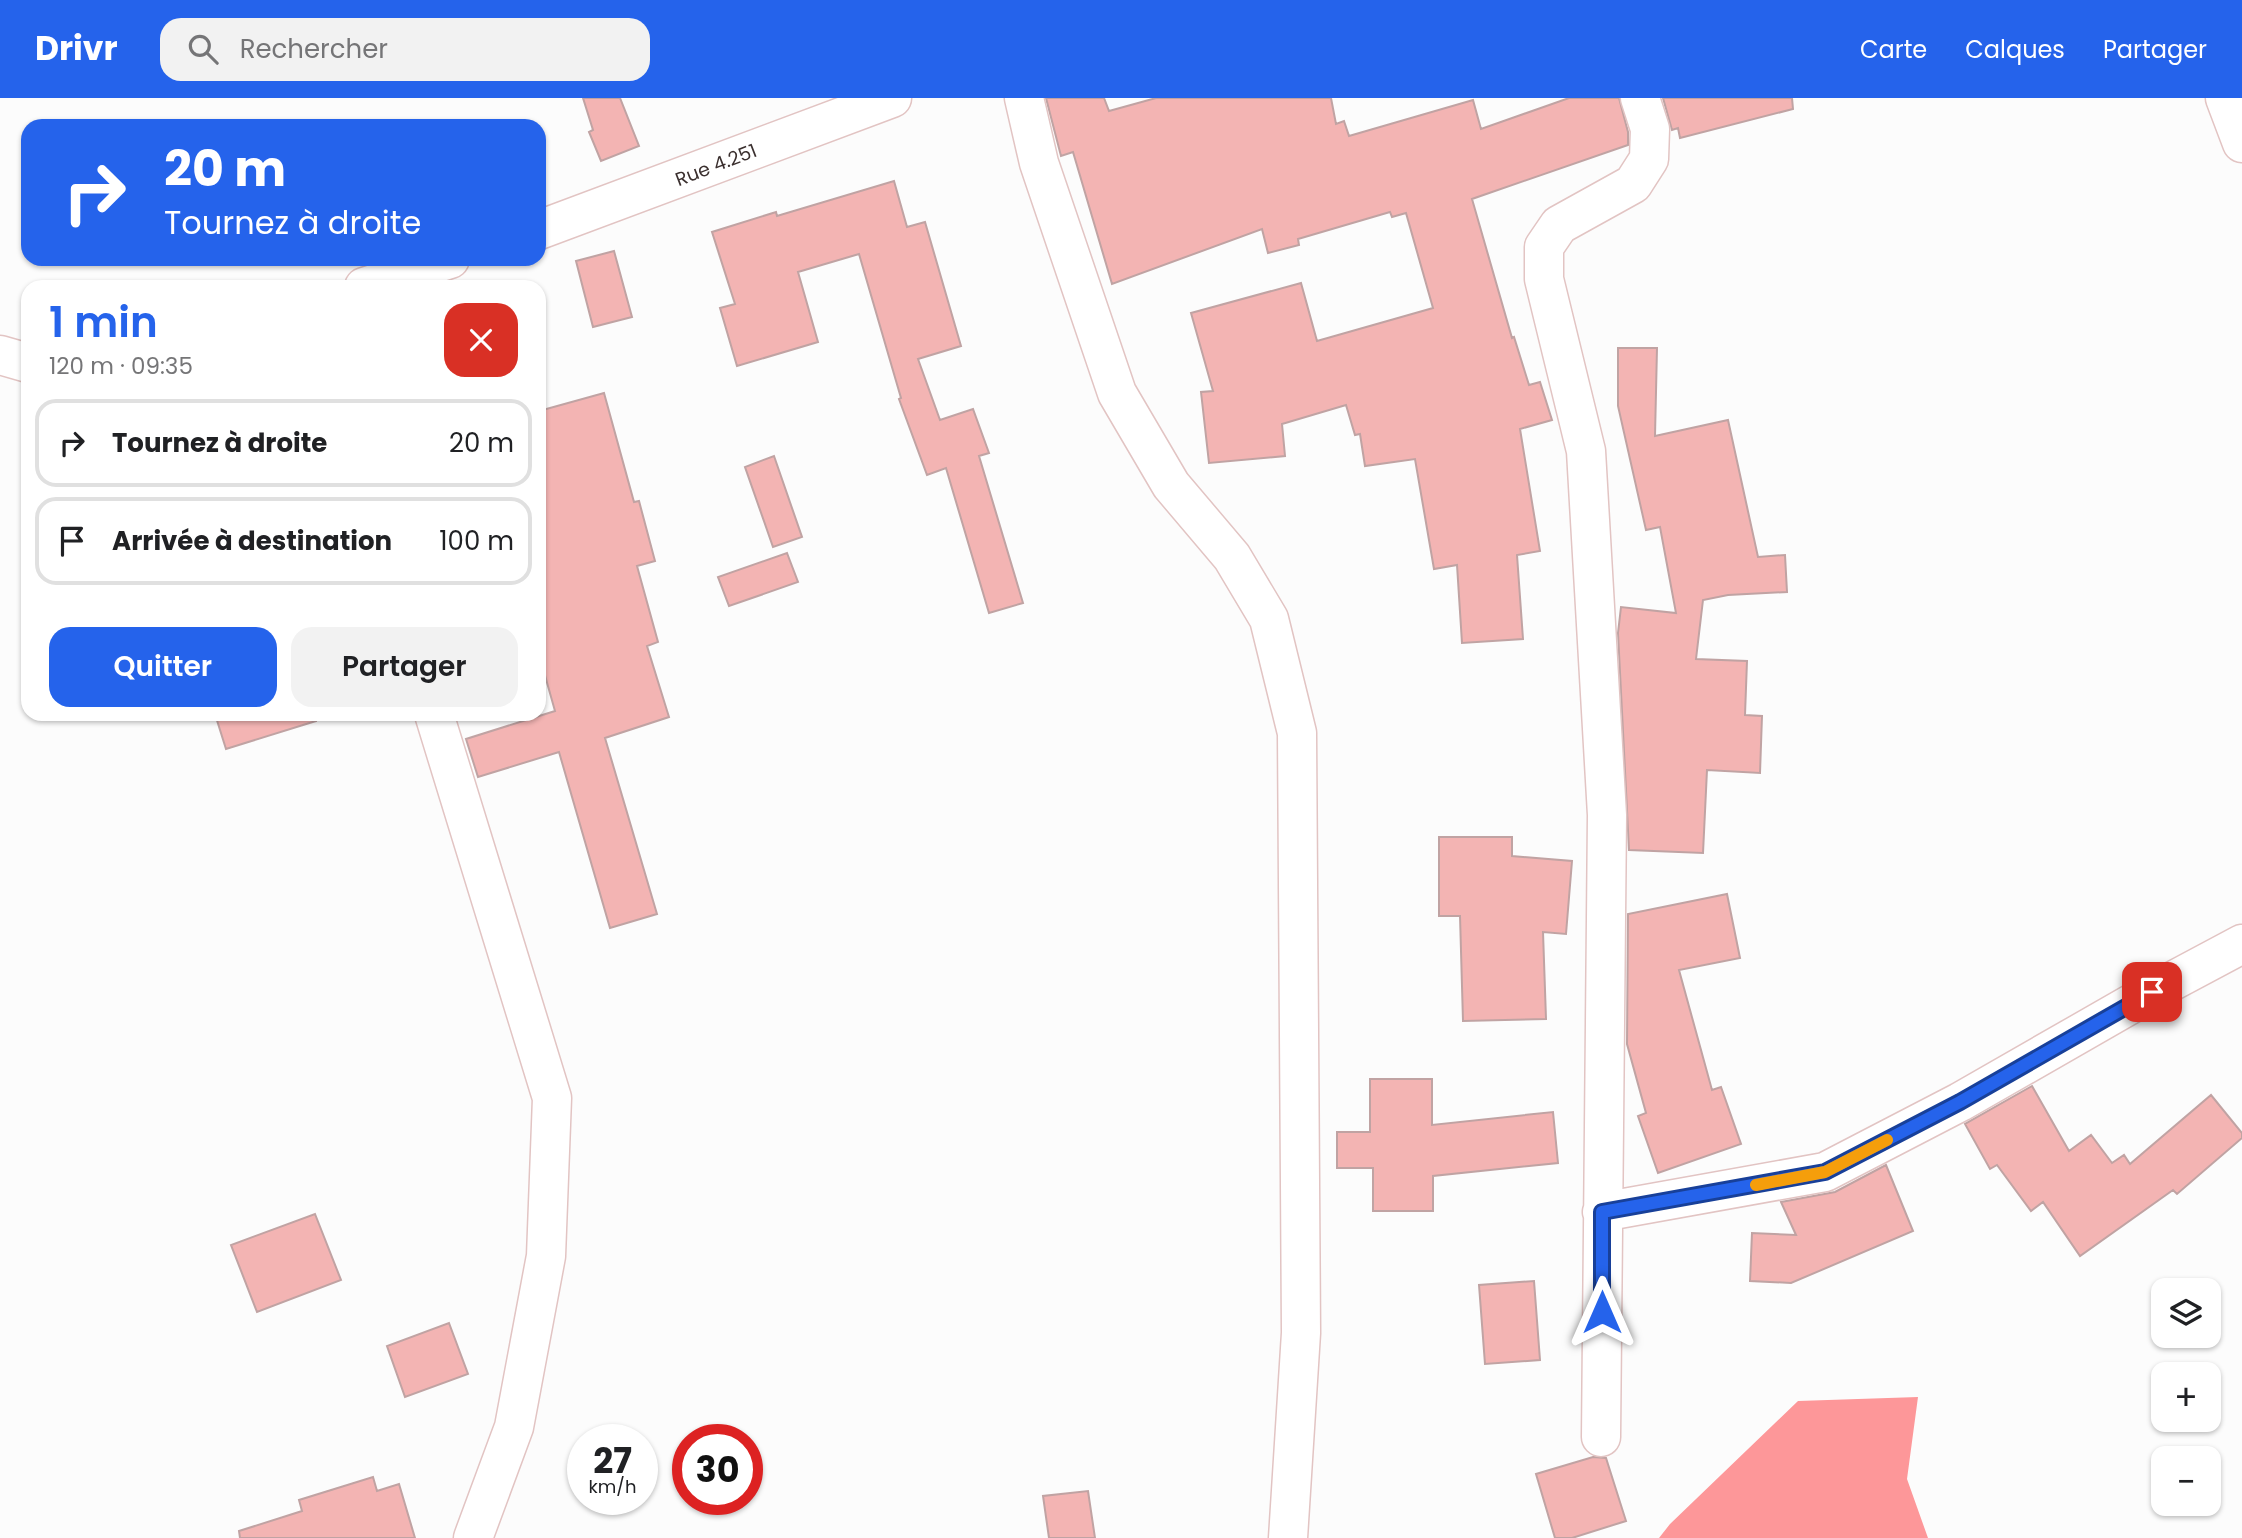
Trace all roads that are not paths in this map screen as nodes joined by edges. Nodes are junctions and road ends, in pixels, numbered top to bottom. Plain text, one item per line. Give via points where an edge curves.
1 (892, 98) edge
2 (1024, 98) edge
3 (1640, 98) edge
4 (2225, 98) edge
5 (2242, 144) edge
6 (546, 227) edge
7 (428, 266) edge
8 (386, 280) edge
9 (0, 355) edge
10 (21, 361) edge
11 (436, 721) edge
12 (2242, 944) edge
13 (1602, 1212) junction
14 (1601, 1437) dead end
15 (473, 1538) edge
16 (1288, 1538) edge

1 - 6 street, Rue 4.251
2 - 16 street via 1039,163 1117,393 1171,485 1232,557 1269,619 1297,733 1301,1333
3 - 13 street via 1650,129 1649,159 1633,184 1559,225 1544,247 1544,279 1586,451 1607,815
4 - 5 street
7 - 8 street
9 - 10 street
11 - 15 street via 552,1098 546,1256 514,1426
12 - 13 street via 1825,1172
13 - 14 street

